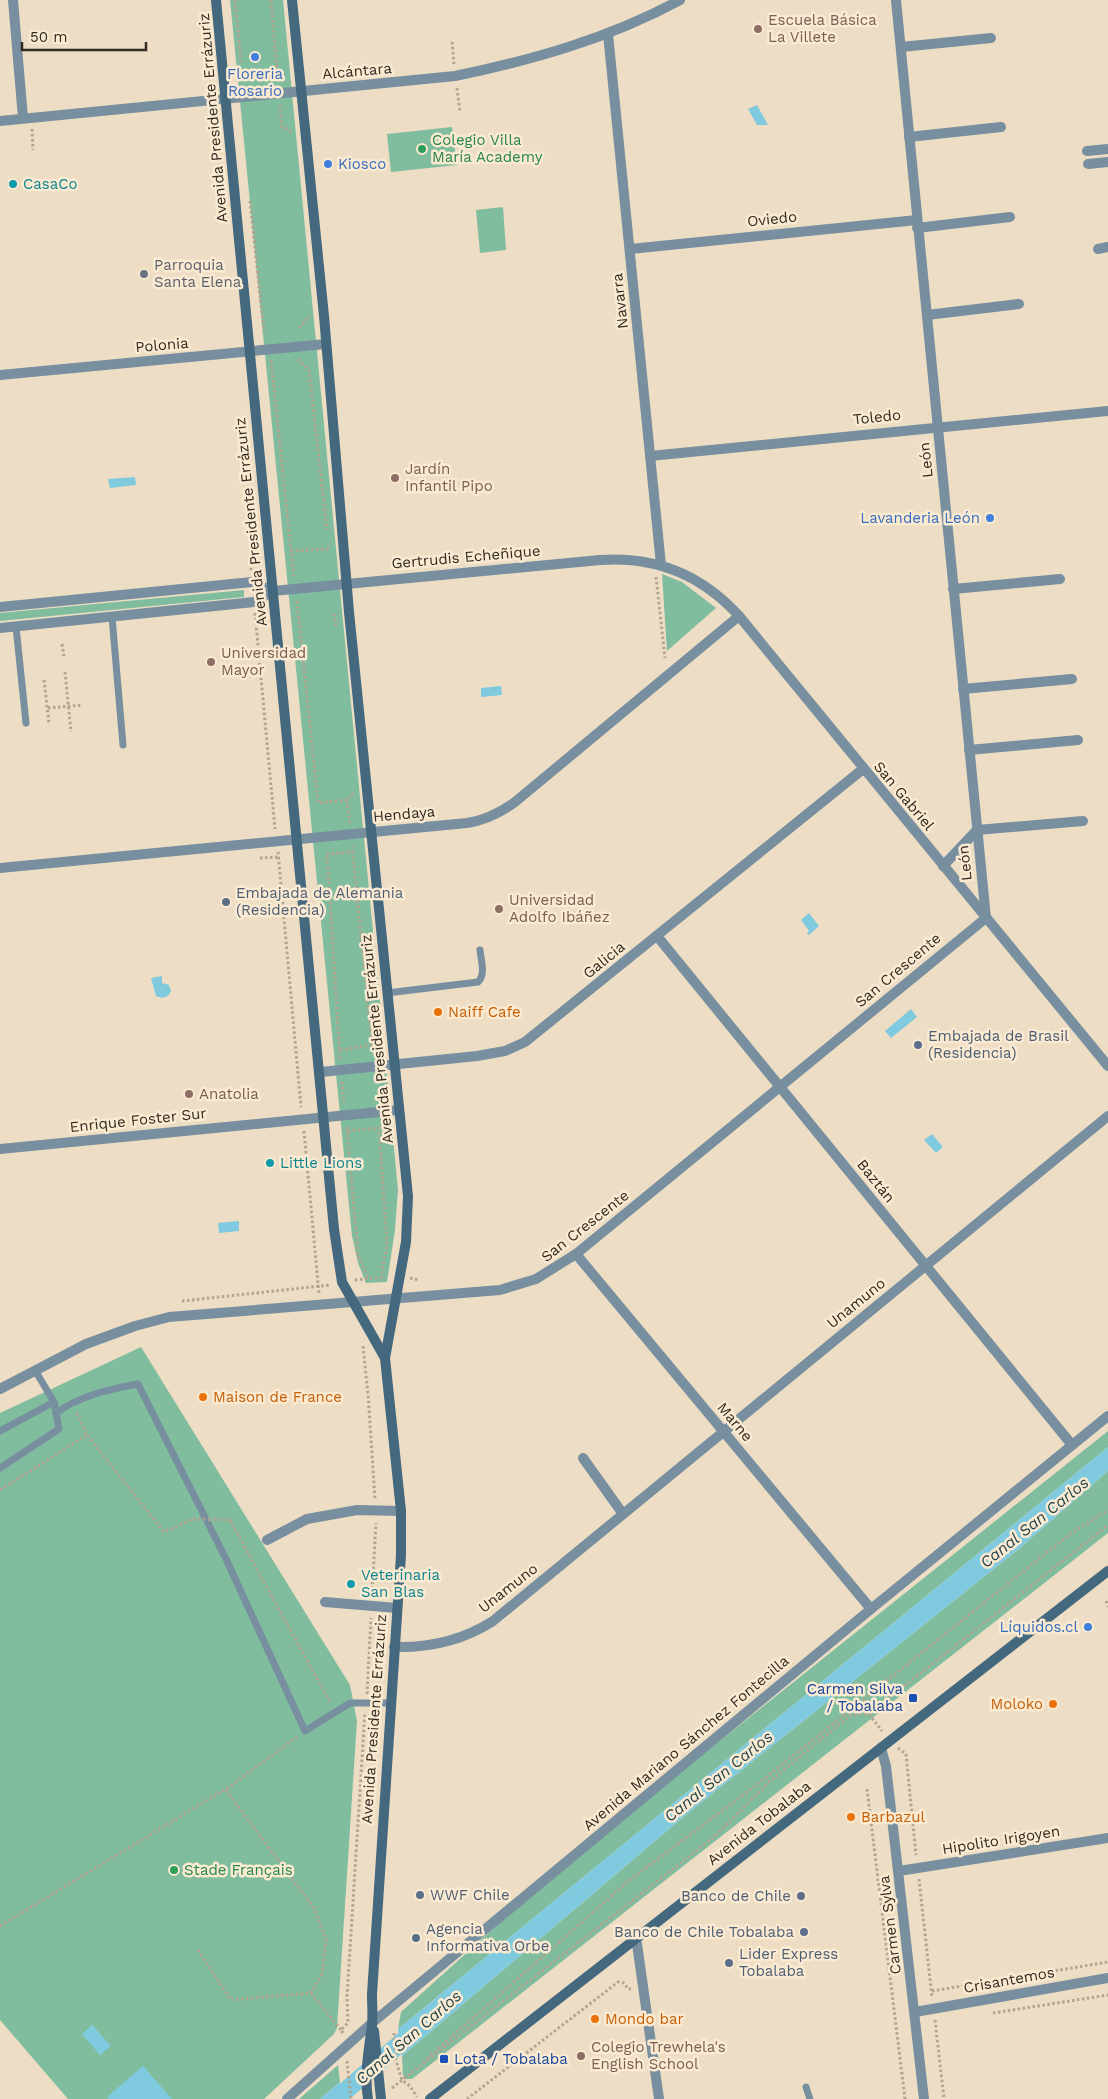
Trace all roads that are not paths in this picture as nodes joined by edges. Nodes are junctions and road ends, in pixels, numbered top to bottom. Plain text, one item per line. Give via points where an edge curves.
1 (13, 0) edge
2 (216, 0) edge
3 (292, 0) edge
4 (680, 0) edge
5 (896, 0) edge
6 (608, 34) junction
7 (991, 38) dead end
8 (901, 47) junction
9 (301, 92) junction
10 (225, 100) junction
11 (23, 118) junction
12 (0, 121) edge
13 (1000, 128) dead end
14 (909, 137) junction
15 (1108, 149) edge
16 (1087, 151) dead end
17 (1108, 162) edge
18 (1088, 164) dead end
19 (1010, 216) dead end
20 (917, 224) junction
21 (630, 249) junction
22 (1019, 304) dead end
23 (927, 315) junction
24 (326, 344) junction
25 (250, 352) junction
26 (0, 375) edge
27 (1108, 411) edge
28 (938, 426) junction
29 (650, 456) junction
30 (661, 565) junction
31 (1060, 579) dead end
32 (346, 583) junction
33 (953, 589) junction
34 (273, 591) junction
35 (0, 607) edge
36 (739, 616) junction
37 (112, 617) junction
38 (16, 627) junction
39 (0, 628) edge
40 (1072, 679) dead end
41 (963, 689) junction
42 (26, 722) dead end
43 (1078, 740) dead end
44 (124, 745) dead end
45 (969, 750) junction
46 (862, 769) junction
47 (1083, 821) dead end
48 (977, 830) junction
49 (371, 832) junction
50 (298, 839) junction
51 (943, 866) junction
52 (0, 868) edge
53 (986, 918) junction
54 (657, 936) junction
55 (480, 950) dead end
56 (387, 993) junction
57 (394, 1065) junction
58 (1108, 1066) edge
59 (321, 1072) junction
60 (780, 1087) junction
61 (399, 1110) junction
62 (1108, 1116) edge
63 (325, 1117) junction
64 (0, 1149) edge
65 (576, 1254) junction
66 (926, 1265) junction
67 (397, 1299) junction
68 (354, 1303) junction
69 (385, 1358) junction
70 (36, 1372) junction
71 (0, 1389) edge
72 (54, 1402) junction
73 (56, 1413) junction
74 (1108, 1416) edge
75 (0, 1431) edge
76 (724, 1432) junction
77 (1072, 1445) junction
78 (583, 1458) dead end
79 (0, 1468) edge
80 (401, 1511) junction
81 (623, 1514) junction
82 (267, 1540) dead end
83 (1108, 1571) edge
84 (325, 1602) dead end
85 (397, 1608) junction
86 (871, 1609) junction
87 (394, 1647) junction
88 (390, 1703) junction
89 (882, 1748) junction
90 (1108, 1838) edge
91 (898, 1871) junction
92 (636, 1936) junction
93 (1108, 1978) edge
94 (915, 2012) junction
95 (372, 2023) junction
96 (806, 2087) dead end
97 (287, 2099) edge
98 (368, 2099) edge
99 (382, 2099) edge
100 (430, 2099) edge
101 (659, 2099) edge
102 (810, 2099) edge
103 (924, 2099) edge

1 - 11 street
2 - 10 main road, Avenida Presidente Errázuriz
3 - 9 main road, Avenida Presidente Errázuriz
4 - 6 street, Alcántara
5 - 8 street, León
6 - 9 street, Alcántara via 530,59 464,74
6 - 21 street, Navarra
7 - 8 street
8 - 14 street, León
9 - 10 street, Alcántara
9 - 24 main road, Avenida Presidente Errázuriz
10 - 11 street, Alcántara
10 - 25 main road, Avenida Presidente Errázuriz
11 - 12 street, Alcántara
13 - 14 street
14 - 20 street, León
15 - 16 street
17 - 18 street
19 - 20 street, Oviedo
20 - 21 street, Oviedo
20 - 23 street, León
21 - 29 street, Navarra
22 - 23 street
23 - 28 street, León
24 - 25 street, Polonia
24 - 32 main road, Avenida Presidente Errázuriz
25 - 26 street, Polonia
25 - 34 main road, Avenida Presidente Errázuriz
27 - 28 street, Toledo
28 - 29 street, Toledo
28 - 33 street, León
29 - 30 street, Navarra
30 - 32 street, Gertrudis Echeñique via 615,559
30 - 36 street, San Gabriel via 701,583
31 - 33 street
32 - 34 street, Gertrudis Echeñique
32 - 49 main road, Avenida Presidente Errázuriz
33 - 41 street, León
34 - 35 street, Gertrudis Echeñique via 252,582
34 - 37 street, Gertrudis Echeñique via 254,602
34 - 50 main road, Avenida Presidente Errázuriz
36 - 46 street, San Gabriel
36 - 49 street, Hendaya via 501,812 485,820 467,823
37 - 38 street, Gertrudis Echeñique
37 - 44 lane
38 - 39 street, Gertrudis Echeñique
38 - 42 lane
40 - 41 street
41 - 45 street, León
43 - 45 street
45 - 48 street, León
46 - 51 street, San Gabriel
46 - 54 street, Galicia
47 - 48 street
48 - 51 street
48 - 53 street, León
49 - 50 street, Hendaya
49 - 56 main road, Avenida Presidente Errázuriz
50 - 52 street, Hendaya
50 - 59 main road, Avenida Presidente Errázuriz
51 - 53 street, San Gabriel
53 - 58 street, San Gabriel
53 - 60 street, San Crescente
54 - 57 street, Galicia via 525,1042 493,1053
54 - 60 street, Baztán
55 - 56 lane via 482,978 478,982
56 - 57 main road, Avenida Presidente Errázuriz
57 - 59 street, Galicia
57 - 61 main road, Avenida Presidente Errázuriz
59 - 63 main road, Avenida Presidente Errázuriz
60 - 65 street, San Crescente
60 - 66 street, Baztán
61 - 63 street, Enrique Foster Sur
61 - 67 main road, Avenida Presidente Errázuriz via 408,1196 406,1242
62 - 66 street, Unamuno
63 - 64 street, Enrique Foster Sur
63 - 68 main road, Avenida Presidente Errázuriz via 334,1229 342,1282
65 - 67 street, San Crescente via 549,1273 518,1286
65 - 76 street, Marne
66 - 76 street, Unamuno
66 - 77 street, Baztán
67 - 68 street, San Crescente
67 - 69 main road, Avenida Presidente Errázuriz
68 - 69 main road, Avenida Presidente Errázuriz
68 - 70 street, San Crescente via 169,1317 109,1334
69 - 80 main road, Avenida Presidente Errázuriz
70 - 71 street, San Crescente
70 - 72 lane
72 - 73 lane
72 - 75 lane
73 - 79 lane via 59,1429
73 - 88 lane via 72,1403 138,1384 226,1559 305,1731 350,1703
74 - 77 street, Avenida Mariano Sánchez Fontecilla
76 - 81 street, Unamuno
76 - 86 street, Marne
77 - 86 street, Avenida Mariano Sánchez Fontecilla
78 - 81 street
80 - 82 street via 357,1510 307,1520
80 - 85 main road, Avenida Presidente Errázuriz
81 - 87 street, Unamuno via 480,1629 434,1646
83 - 89 main road, Avenida Tobalaba
84 - 85 street
85 - 87 main road, Avenida Presidente Errázuriz
86 - 95 street, Avenida Mariano Sánchez Fontecilla
87 - 88 main road, Avenida Presidente Errázuriz
88 - 95 main road, Avenida Presidente Errázuriz
89 - 91 street, Carmen Sylva
89 - 92 main road, Avenida Tobalaba
90 - 91 street, Hipolito Irigoyen
91 - 94 street, Carmen Sylva
92 - 100 main road, Avenida Tobalaba
92 - 101 street
93 - 94 street, Crisantemos
94 - 103 street, Carmen Sylva
95 - 97 street, Avenida Mariano Sánchez Fontecilla
95 - 98 main road via 367,2058
95 - 99 main road via 378,2048
96 - 102 lane

